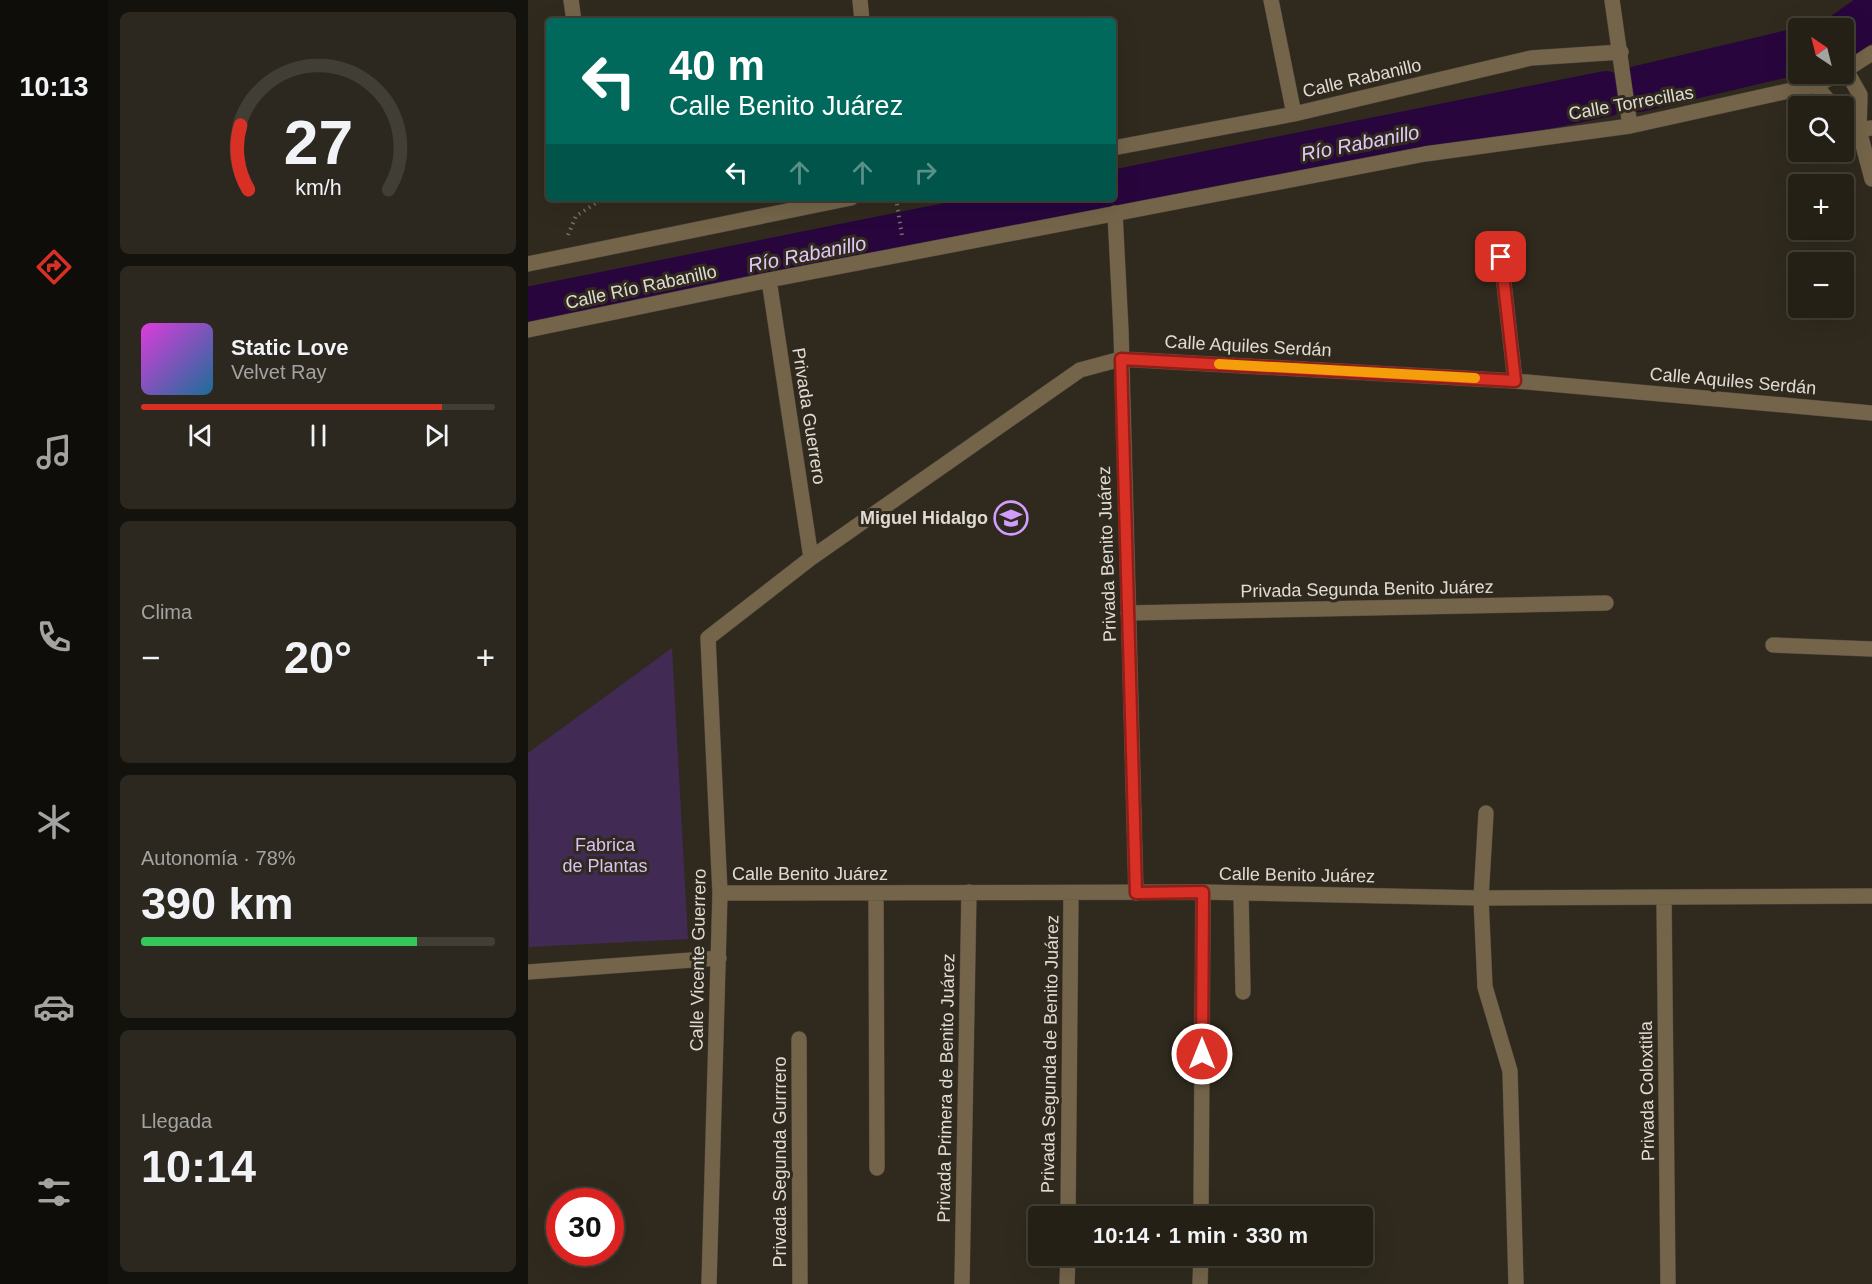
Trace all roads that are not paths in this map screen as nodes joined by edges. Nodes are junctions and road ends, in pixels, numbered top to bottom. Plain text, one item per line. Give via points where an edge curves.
1 (571, 0) edge
2 (860, 0) edge
3 (1271, 0) edge
4 (1612, 0) edge
5 (574, 18) edge
6 (862, 18) edge
7 (1621, 51) junction
8 (1872, 53) edge
9 (1854, 65) edge
10 (1852, 84) edge
11 (1815, 85) joint
12 (1824, 96) edge
13 (1294, 114) junction
14 (1630, 126) junction
15 (1866, 129) edge
16 (1116, 147) edge
17 (1872, 179) edge
18 (836, 201) edge
19 (1115, 213) junction
20 (1501, 257) dead end
21 (528, 264) edge
22 (769, 280) junction
23 (528, 330) edge
24 (1121, 359) junction
25 (1515, 381) junction
26 (1872, 413) edge
27 (811, 558) junction
28 (1606, 603) dead end
29 (1128, 613) junction
30 (708, 638) joint
31 (1773, 645) dead end
32 (1872, 650) edge
33 (1486, 813) dead end
34 (969, 892) junction
35 (1203, 892) junction
36 (720, 893) junction
37 (1071, 893) junction
38 (1136, 893) junction
39 (876, 894) junction
40 (1241, 894) junction
41 (1872, 896) edge
42 (1481, 898) junction
43 (1665, 898) junction
44 (719, 958) junction
45 (528, 972) edge
46 (1243, 992) dead end
47 (799, 1039) dead end
48 (877, 1168) dead end
49 (1068, 1206) edge
50 (1201, 1206) edge
51 (1068, 1266) edge
52 (1200, 1266) edge
53 (709, 1284) edge
54 (800, 1284) edge
55 (962, 1284) edge
56 (1067, 1284) edge
57 (1200, 1284) edge
58 (1516, 1284) edge
59 (1668, 1284) edge

1 - 5 street
2 - 6 street
3 - 13 street
4 - 7 street
7 - 13 street, Calle Rabanillo via 1531,58
7 - 14 street
8 - 9 street, Calle Torrecillas
10 - 15 street via 1860,95
11 - 12 street
11 - 14 street, Calle Torrecillas
13 - 16 street, Calle Rabanillo
14 - 19 street, Calle Torrecillas via 1425,154
15 - 17 street
18 - 21 street
19 - 22 street, Calle Río Rabanillo
19 - 24 street, Privada Benito Juárez
20 - 25 street
22 - 23 street, Calle Río Rabanillo
22 - 27 street, Privada Guerrero
24 - 25 street, Calle Aquiles Serdán
24 - 27 street, Calle Aquiles Serdán via 1080,370
24 - 29 street, Privada Benito Juárez
25 - 26 street, Calle Aquiles Serdán
27 - 30 street, Calle Aquiles Serdán
28 - 29 street, Privada Segunda Benito Juárez
29 - 38 street, Privada Benito Juárez
30 - 36 street, Calle Vicente Guerrero
31 - 32 street
33 - 42 street
34 - 37 street, Calle Benito Juárez
34 - 39 street, Calle Benito Juárez
34 - 55 street, Privada Primera de Benito Juárez
35 - 38 street, Calle Benito Juárez
35 - 40 street, Calle Benito Juárez
35 - 50 street
36 - 39 street, Calle Benito Juárez
36 - 44 street, Calle Vicente Guerrero
37 - 38 street, Calle Benito Juárez
37 - 49 street, Privada Segunda de Benito Juárez
39 - 48 street
40 - 42 street, Calle Benito Juárez
40 - 46 street
41 - 43 street, Calle Benito Juárez
42 - 43 street, Calle Benito Juárez
42 - 58 street via 1485,987 1510,1071
43 - 59 street, Privada Coloxtitla
44 - 45 street
44 - 53 street, Calle Vicente Guerrero
47 - 54 street, Privada Segunda Gurrrero
51 - 56 street
52 - 57 street

